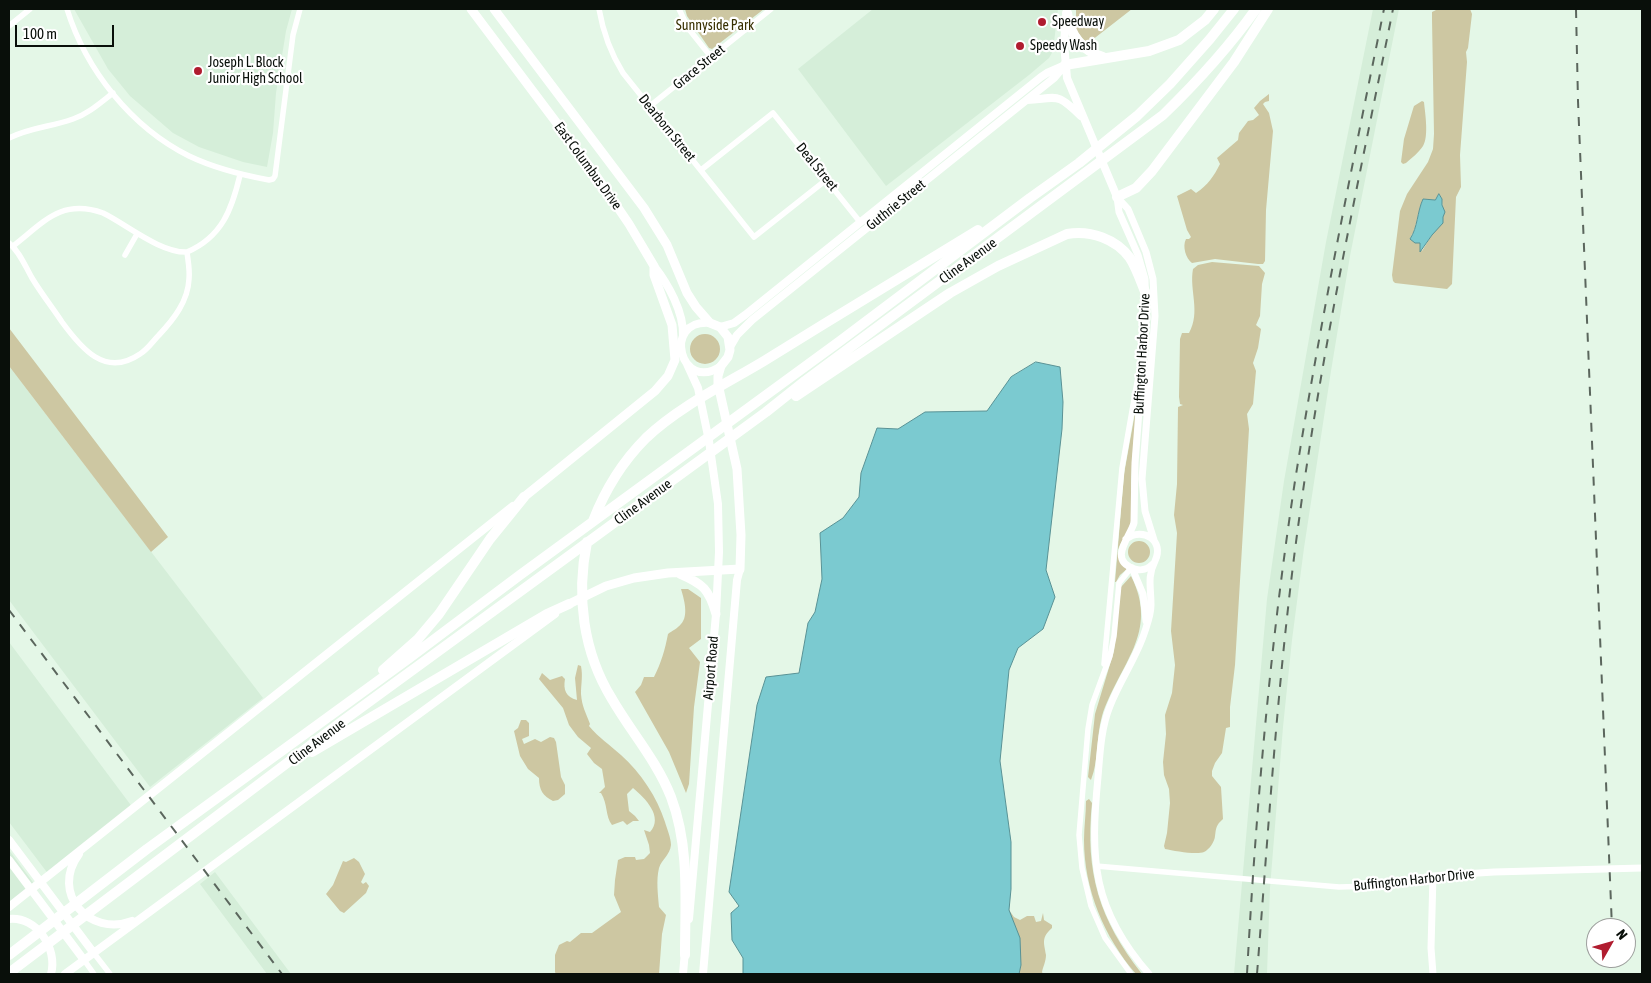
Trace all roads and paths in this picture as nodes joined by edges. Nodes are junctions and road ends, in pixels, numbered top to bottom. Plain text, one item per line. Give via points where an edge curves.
1 (30, 9) edge
2 (67, 9) edge
3 (300, 9) edge
4 (472, 9) edge
5 (494, 9) edge
6 (599, 9) edge
7 (678, 9) edge
8 (771, 9) edge
9 (1214, 9) edge
10 (1234, 9) edge
11 (1256, 9) edge
12 (1268, 9) edge
13 (1067, 11) edge
14 (9, 26) edge
15 (711, 57) junction
16 (1104, 57) junction
17 (1065, 65) junction
18 (112, 93) junction
19 (1027, 100) junction
20 (650, 106) junction
21 (1085, 119) junction
22 (977, 135) junction
23 (9, 138) edge
24 (701, 170) junction
25 (240, 174) junction
26 (826, 180) junction
27 (1117, 197) junction
28 (1030, 198) junction
29 (860, 222) junction
30 (137, 234) junction
31 (11, 244) edge
32 (187, 252) junction
33 (125, 254) dead end
34 (654, 266) junction
35 (1146, 294) junction
36 (710, 323) junction
37 (720, 327) junction
38 (682, 339) junction
39 (730, 347) junction
40 (1143, 351) junction
41 (675, 360) junction
42 (687, 364) junction
43 (721, 366) junction
44 (766, 412) junction
45 (524, 497) junction
46 (1126, 539) junction
47 (1154, 540) junction
48 (1154, 562) junction
49 (1131, 568) junction
50 (740, 569) junction
51 (718, 571) junction
52 (677, 572) junction
53 (569, 604) junction
54 (716, 614) junction
55 (1145, 631) junction
56 (1102, 676) junction
57 (308, 732) junction
58 (277, 772) junction
59 (9, 840) edge
60 (86, 845) junction
61 (9, 860) edge
62 (1096, 866) junction
63 (1642, 868) edge
64 (1433, 876) junction
65 (40, 881) junction
66 (30, 889) junction
67 (9, 906) edge
68 (140, 918) junction
69 (9, 919) edge
70 (93, 952) junction
71 (9, 955) edge
72 (685, 955) junction
73 (84, 960) junction
74 (9, 973) edge
75 (51, 974) edge
76 (65, 974) edge
77 (94, 974) edge
78 (110, 974) edge
79 (683, 974) edge
80 (703, 974) edge
81 (1131, 974) edge
82 (1149, 974) edge
83 (1433, 974) edge

1 - 14 street
2 - 18 street via 87,54
3 - 25 street via 293,34 275,176 269,180
4 - 34 main road, East Columbus Drive via 595,174
5 - 36 main road, East Columbus Drive via 644,208 673,257 690,299
6 - 20 street, Dearborn Street via 604,34 615,60
7 - 15 street via 688,28
8 - 15 street, Grace Street
9 - 16 highway via 1179,40 1149,51
10 - 28 highway, Cline Avenue via 1170,84 1137,116 1080,163
11 - 44 highway, Cline Avenue via 1216,60 1164,115
12 - 27 highway via 1234,62 1152,172 1136,188
13 - 16 highway via 1069,25 1079,43
13 - 17 main road
15 - 20 street, Grace Street
16 - 17 highway
17 - 19 main road, Guthrie Street
17 - 21 main road via 1067,78
17 - 22 main road, Guthrie Street via 1047,73
18 - 23 street via 73,119 32,128
18 - 25 street via 146,128 176,149
19 - 21 main road via 1059,98
19 - 22 main road, Guthrie Street
20 - 24 street, Dearborn Street
21 - 27 main road
22 - 29 main road, Guthrie Street
22 - 39 main road, Guthrie Street via 752,320
24 - 26 street, Deal Street via 773,113
24 - 26 street, Dearborn Street via 754,237
25 - 32 street via 234,202 225,219 207,240
26 - 29 street, Deal Street
27 - 35 street, Buffington Harbor Drive via 1118,212 1144,273
27 - 47 street, Buffington Harbor Drive via 1128,209 1146,252 1155,292 1142,479 1145,511
28 - 57 highway, Cline Avenue
28 - 72 highway via 680,411 638,446 609,487 594,518 584,554 581,585 584,624 604,686 654,762 674,807 684,855
29 - 37 main road, Guthrie Street via 745,315
30 - 31 street via 103,213 78,208 58,213
30 - 32 street
30 - 33 street
31 - 32 street via 79,344 95,357 110,361 140,354 172,320 188,286
34 - 38 main road, East Columbus Drive via 681,314
34 - 41 main road via 654,275 672,325
35 - 40 street, Buffington Harbor Drive
35 - 44 highway via 1131,260 1119,247 1095,235 1068,234 998,266 950,293
36 - 37 main road
36 - 38 main road via 694,325
37 - 39 main road
38 - 41 main road
38 - 42 main road via 681,353
39 - 43 main road
40 - 46 street, Buffington Harbor Drive via 1134,523
40 - 56 street via 1122,468
41 - 45 main road via 668,376 655,391
42 - 43 main road via 702,372
42 - 51 main road, Airport Road via 698,388 715,475
43 - 50 main road, Airport Road via 718,384 739,483
44 - 58 highway, Cline Avenue
45 - 57 highway via 490,539 440,614 418,639
45 - 60 main road
46 - 47 street via 1137,533
46 - 49 street via 1122,545 1122,558
47 - 48 street via 1158,551
48 - 49 street via 1144,569
48 - 55 street via 1150,575 1151,607
49 - 55 street via 1143,594
49 - 56 street via 1119,583 1114,636
50 - 51 main road
50 - 80 main road, Airport Road
51 - 52 main road
51 - 54 main road, Airport Road
52 - 53 main road via 606,586
52 - 54 main road via 702,585
53 - 58 highway
53 - 68 main road
54 - 72 main road, Airport Road
55 - 62 street via 1106,720 1094,820
56 - 81 street via 1088,729 1080,854 1085,887 1095,917 1111,948
57 - 71 highway, Cline Avenue
58 - 74 highway, Cline Avenue
59 - 65 main road
60 - 65 main road
60 - 68 main road via 74,861 70,875 70,892 82,914 97,922 115,925
61 - 66 main road
62 - 64 street, Buffington Harbor Drive via 1339,887 1374,886
62 - 82 street via 1103,900 1112,920 1126,945
63 - 64 street, Buffington Harbor Drive
64 - 83 street
65 - 66 main road
65 - 70 main road
66 - 67 main road
66 - 73 main road
68 - 70 main road
69 - 75 main road via 25,920 35,927 52,954
70 - 73 main road
70 - 78 street
72 - 79 main road, Airport Road
73 - 76 main road
73 - 77 street

